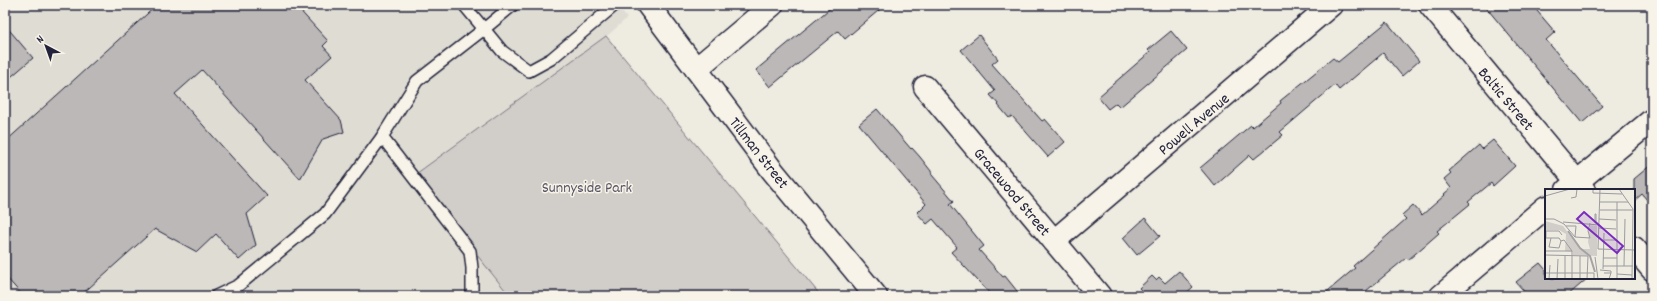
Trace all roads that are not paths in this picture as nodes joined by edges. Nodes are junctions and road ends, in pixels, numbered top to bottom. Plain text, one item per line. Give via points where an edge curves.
1 (464, 5) edge
2 (513, 5) edge
3 (615, 5) edge
4 (648, 5) edge
5 (772, 5) edge
6 (1331, 5) edge
7 (1430, 5) edge
8 (484, 29) junction
9 (696, 69) junction
10 (925, 87) dead end
11 (1652, 120) edge
12 (382, 137) junction
13 (1576, 187) edge
14 (1545, 208) edge
15 (1054, 241) junction
16 (1635, 249) edge
17 (1652, 270) edge
18 (216, 296) edge
19 (472, 296) edge
20 (876, 296) edge
21 (1100, 296) edge
22 (1441, 296) edge

1 - 8 lane
2 - 8 lane
3 - 8 lane via 551,59 529,71 502,51
4 - 9 street, Tillman Street
5 - 9 street
6 - 15 street, Powell Avenue
7 - 13 street, Baltic Street
8 - 12 lane via 417,81
9 - 20 street, Tillman Street via 772,170
10 - 15 street, Gracewood Street
11 - 13 street
12 - 18 lane via 325,214 239,285
12 - 19 lane via 470,251
14 - 22 street
15 - 21 street, Gracewood Street
16 - 17 street

